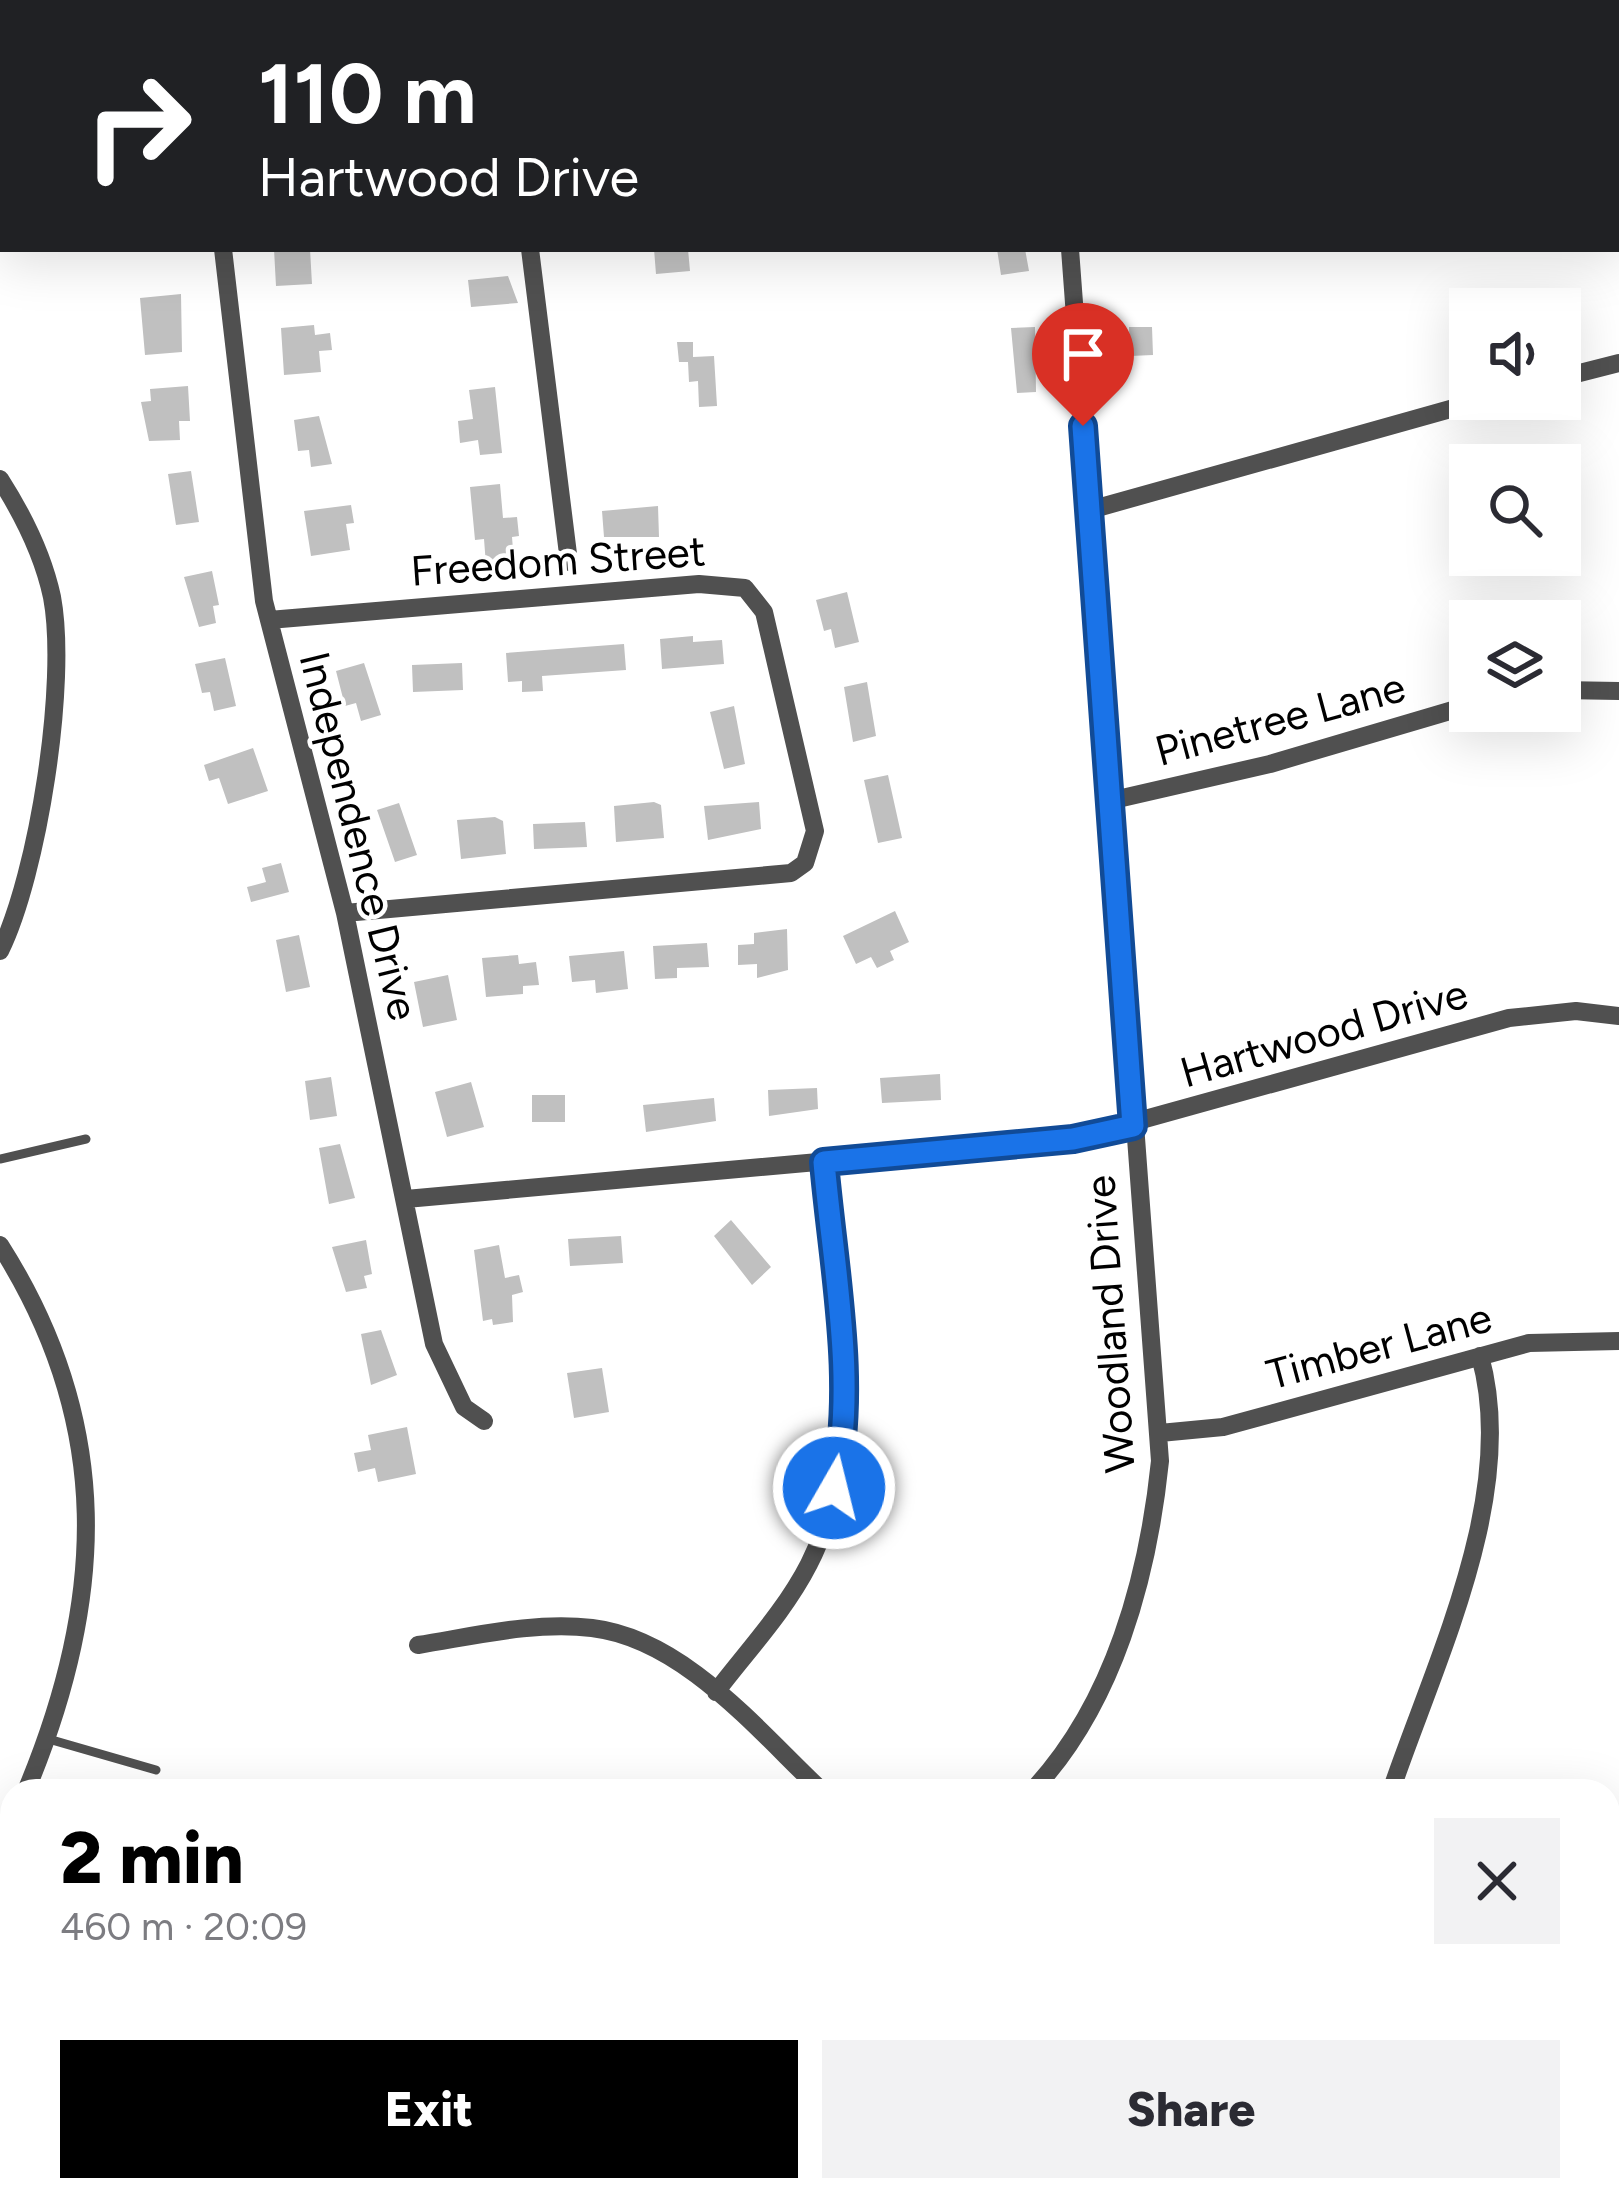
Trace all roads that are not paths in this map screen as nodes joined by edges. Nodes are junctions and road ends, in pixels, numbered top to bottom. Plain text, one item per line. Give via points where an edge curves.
1 (223, 252) edge
2 (530, 252) edge
3 (1070, 252) edge
4 (1619, 363) edge
5 (1581, 373) edge
6 (1449, 409) edge
7 (0, 479) edge
8 (1090, 510) junction
9 (569, 562) dead end
10 (269, 620) junction
11 (1581, 690) edge
12 (1619, 691) edge
13 (1449, 711) edge
14 (1109, 801) junction
15 (345, 913) junction
16 (0, 951) edge
17 (1619, 1016) edge
18 (1133, 1126) junction
19 (86, 1139) dead end
20 (0, 1159) edge
21 (824, 1162) junction
22 (406, 1199) junction
23 (0, 1245) edge
24 (1619, 1341) edge
25 (1480, 1356) junction
26 (484, 1421) dead end
27 (1160, 1432) junction
28 (418, 1645) dead end
29 (716, 1692) junction
30 (45, 1738) junction
31 (156, 1770) dead end
32 (30, 1779) edge
33 (809, 1779) edge
34 (1042, 1779) edge
35 (1395, 1779) edge

1 - 10 street, Independence Drive
2 - 9 street
3 - 8 street, Woodland Drive
4 - 5 street
6 - 8 street
7 - 16 street via 41,558 54,652 37,825
8 - 14 street, Woodland Drive
10 - 15 street, Independence Drive
10 - 15 street, Freedom Street via 699,584 746,588 764,613 815,831 805,863 791,873
11 - 12 street
13 - 14 street, Pinetree Lane
14 - 18 street, Woodland Drive
15 - 22 street, Independence Drive
17 - 18 street, Hartwood Drive via 1559,1011 1492,1022
18 - 21 street, Hartwood Drive
18 - 27 street, Woodland Drive
19 - 20 lane
21 - 22 street, Hartwood Drive
21 - 29 street via 842,1367 840,1464 811,1560
22 - 26 street, Independence Drive via 434,1344 464,1407
23 - 30 street via 48,1330 78,1422 87,1481 82,1601
24 - 25 street, Timber Lane via 1529,1343
25 - 27 street, Timber Lane via 1223,1427
25 - 35 street via 1491,1430 1481,1518
27 - 34 street, Woodland Drive via 1151,1527 1113,1661
28 - 29 street via 593,1628 651,1648
29 - 33 street
30 - 31 lane
30 - 32 street

